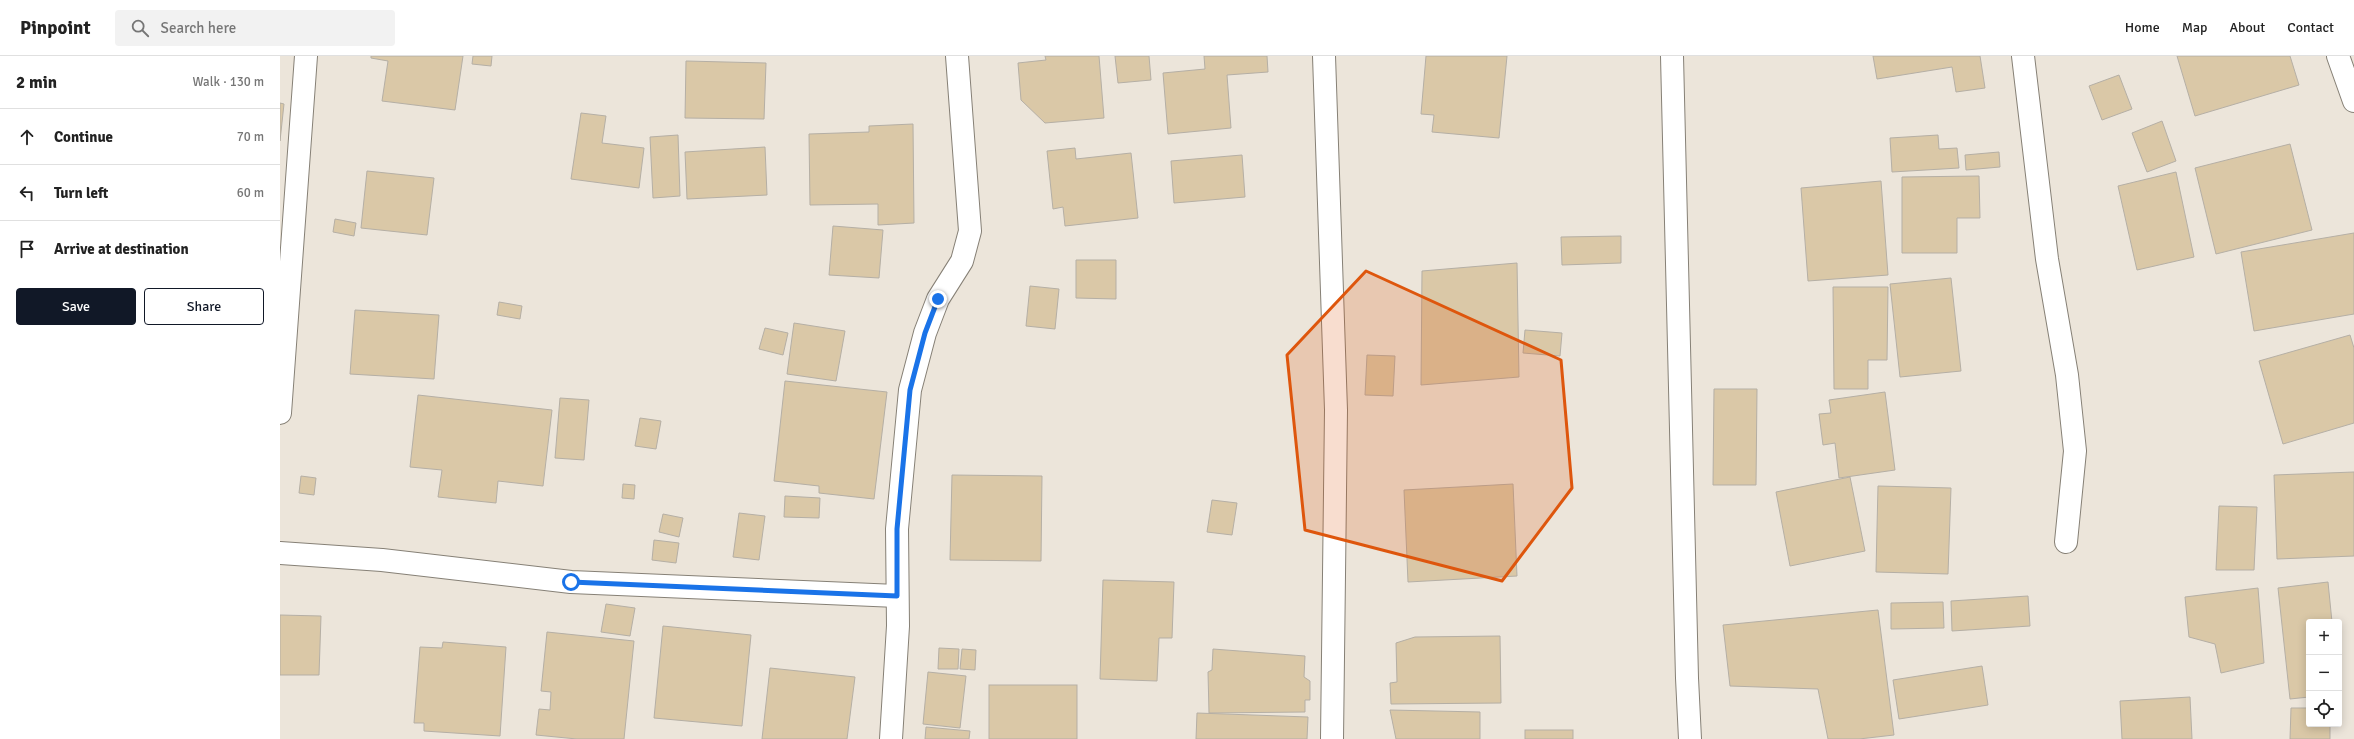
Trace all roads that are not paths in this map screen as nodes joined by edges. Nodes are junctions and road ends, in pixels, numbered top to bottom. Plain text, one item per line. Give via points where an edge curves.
1 (306, 56) edge
2 (957, 56) edge
3 (1324, 56) edge
4 (1672, 56) edge
5 (2023, 56) edge
6 (2338, 56) edge
7 (2354, 102) edge
8 (280, 413) edge
9 (2066, 542) dead end
10 (280, 553) edge
11 (897, 596) junction
12 (891, 739) edge
13 (1332, 739) edge
14 (1690, 739) edge

1 - 8 street
2 - 11 street via 970,231 962,261 938,299 925,333 910,390 897,529
3 - 13 street via 1336,410
4 - 14 street
5 - 9 street via 2047,259 2067,375 2074,451
6 - 7 street
10 - 11 street via 382,560 571,582
11 - 12 street

